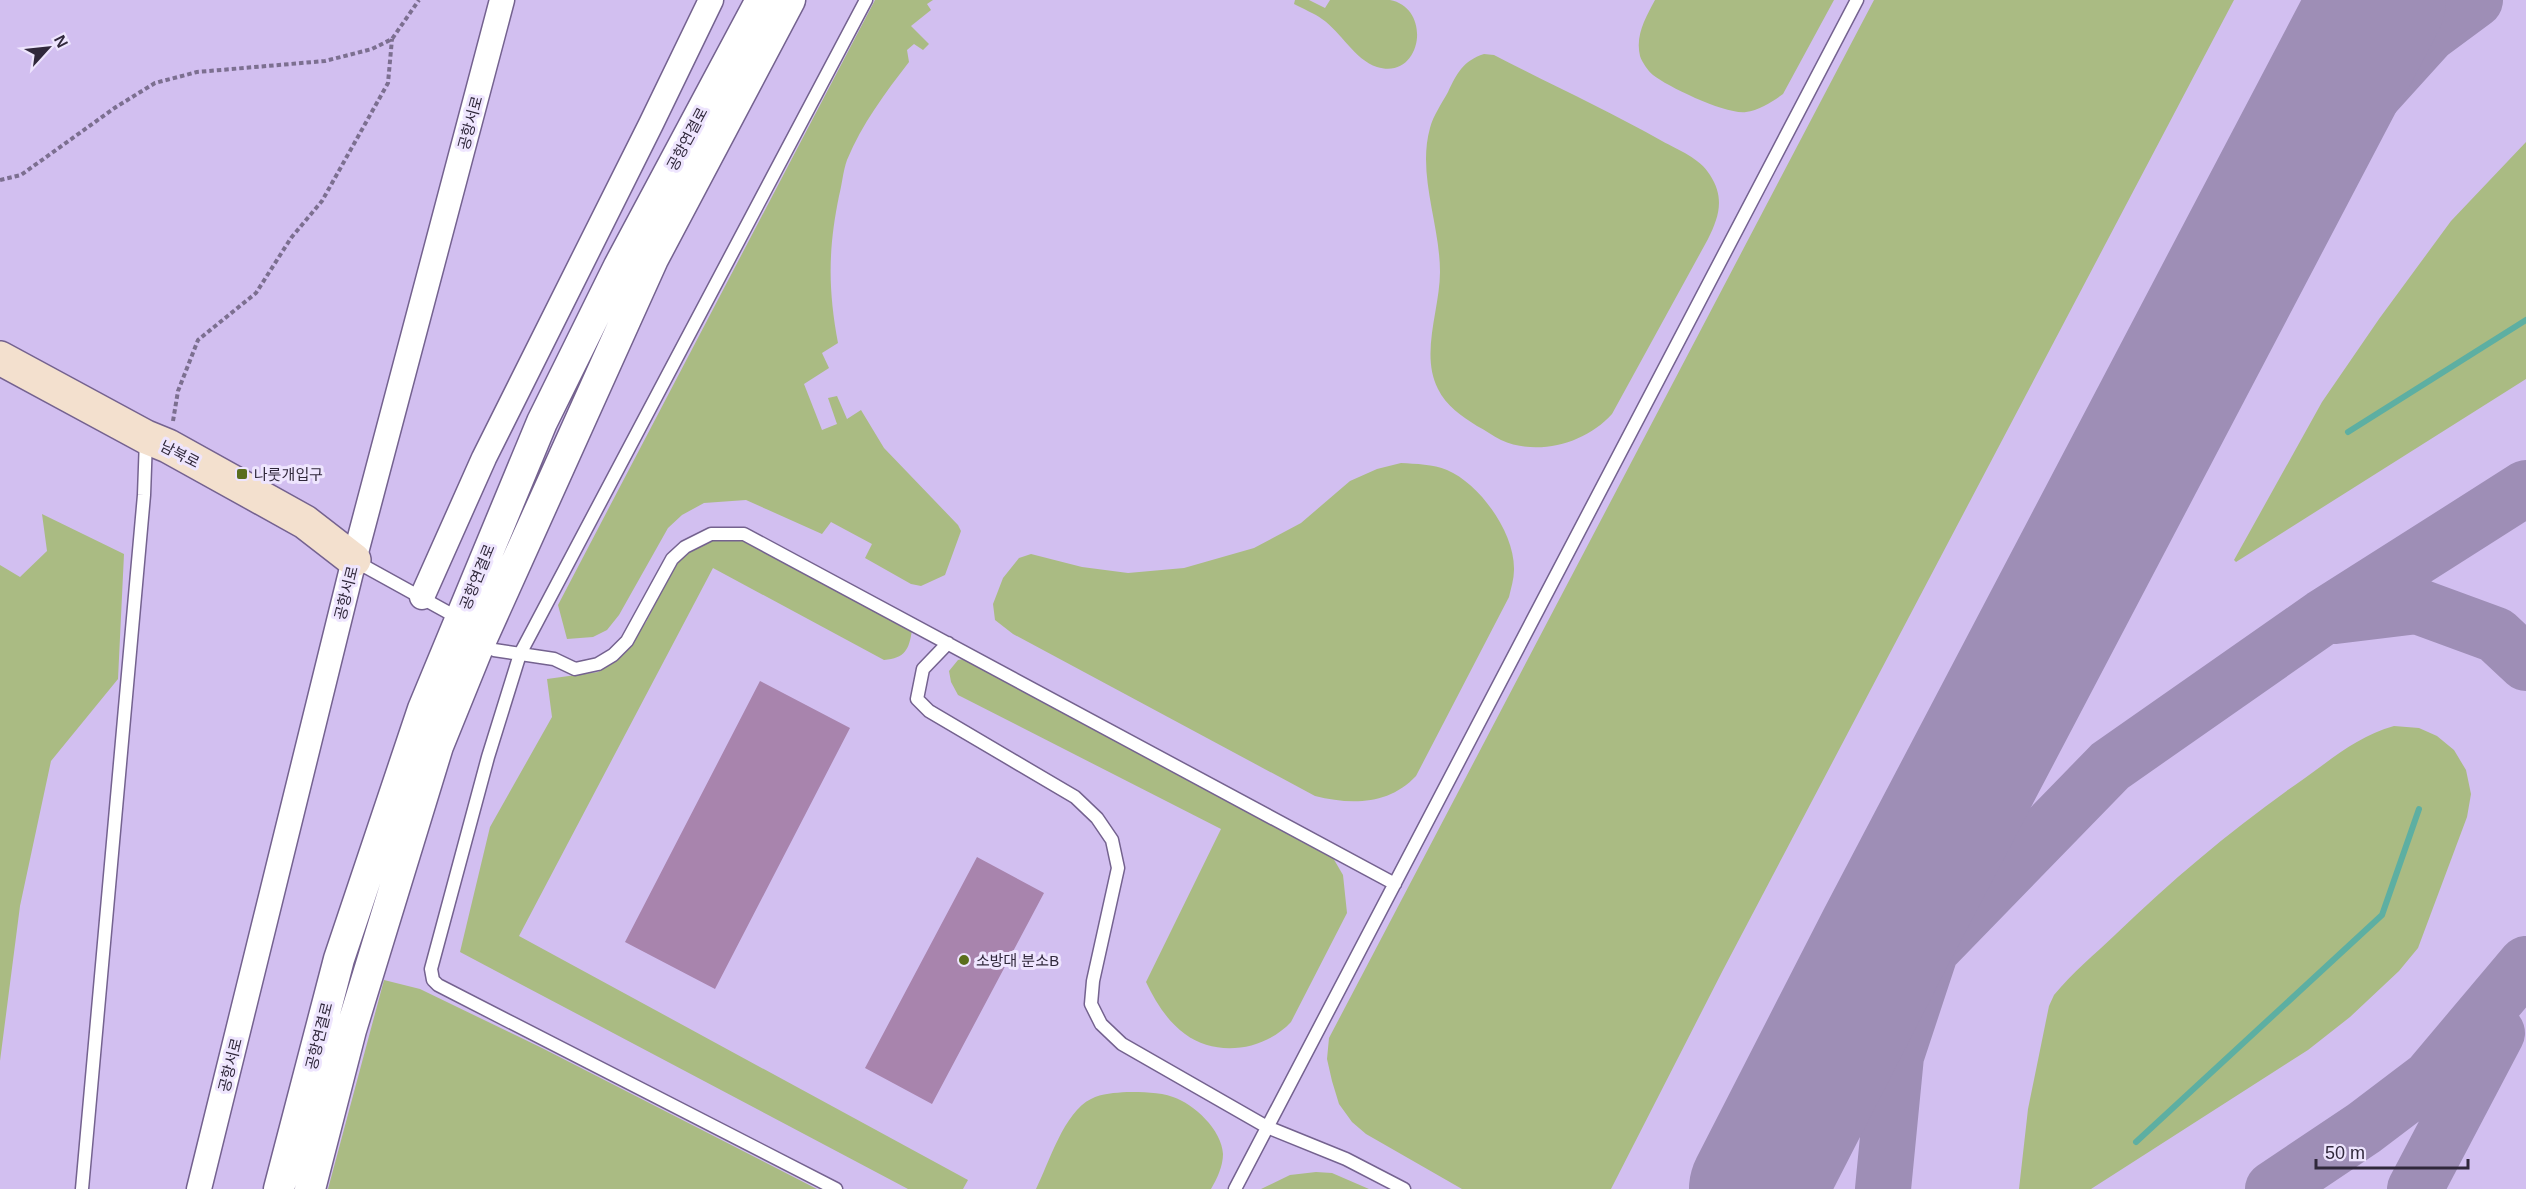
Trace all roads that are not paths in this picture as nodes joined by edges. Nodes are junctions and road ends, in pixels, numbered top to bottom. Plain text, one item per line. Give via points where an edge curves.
1 (502, 0) edge
2 (711, 0) edge
3 (761, 0) edge
4 (790, 0) edge
5 (866, 0) edge
6 (1857, 0) edge
7 (0, 358) edge
8 (157, 442) junction
9 (354, 560) junction
10 (514, 568) junction
11 (422, 597) junction
12 (460, 619) junction
13 (948, 643) junction
14 (492, 650) junction
15 (519, 654) junction
16 (438, 746) junction
17 (1395, 884) junction
18 (1267, 1127) junction
19 (82, 1189) edge
20 (200, 1189) edge
21 (279, 1189) edge
22 (310, 1189) edge
23 (836, 1189) edge
24 (1235, 1189) edge
25 (1404, 1189) edge

1 - 9 street, 공항서로
2 - 11 street via 489,448
3 - 12 street, 공항연결로 via 619,266 547,412
4 - 10 street, 공항연결로 via 653,259
5 - 15 lane
6 - 17 lane
7 - 8 main road, 남북로
8 - 9 main road, 남북로 via 305,522
8 - 19 lane via 144,495
9 - 11 lane
9 - 20 street, 공항서로
10 - 14 lane
10 - 16 street, 공항연결로
11 - 12 lane
12 - 21 street, 공항연결로 via 423,709 339,958
13 - 15 lane via 744,534 711,534 685,547 672,559 627,641 613,655 598,664 575,669 554,659
13 - 17 lane
13 - 18 lane via 923,669 917,699 929,711 1075,797 1112,840 1118,868 1093,981 1092,1004 1101,1024 1122,1044
14 - 15 lane
14 - 16 lane
15 - 23 lane via 431,969 433,980
16 - 22 street, 공항연결로 via 351,1030
17 - 18 lane
18 - 24 lane
18 - 25 lane

